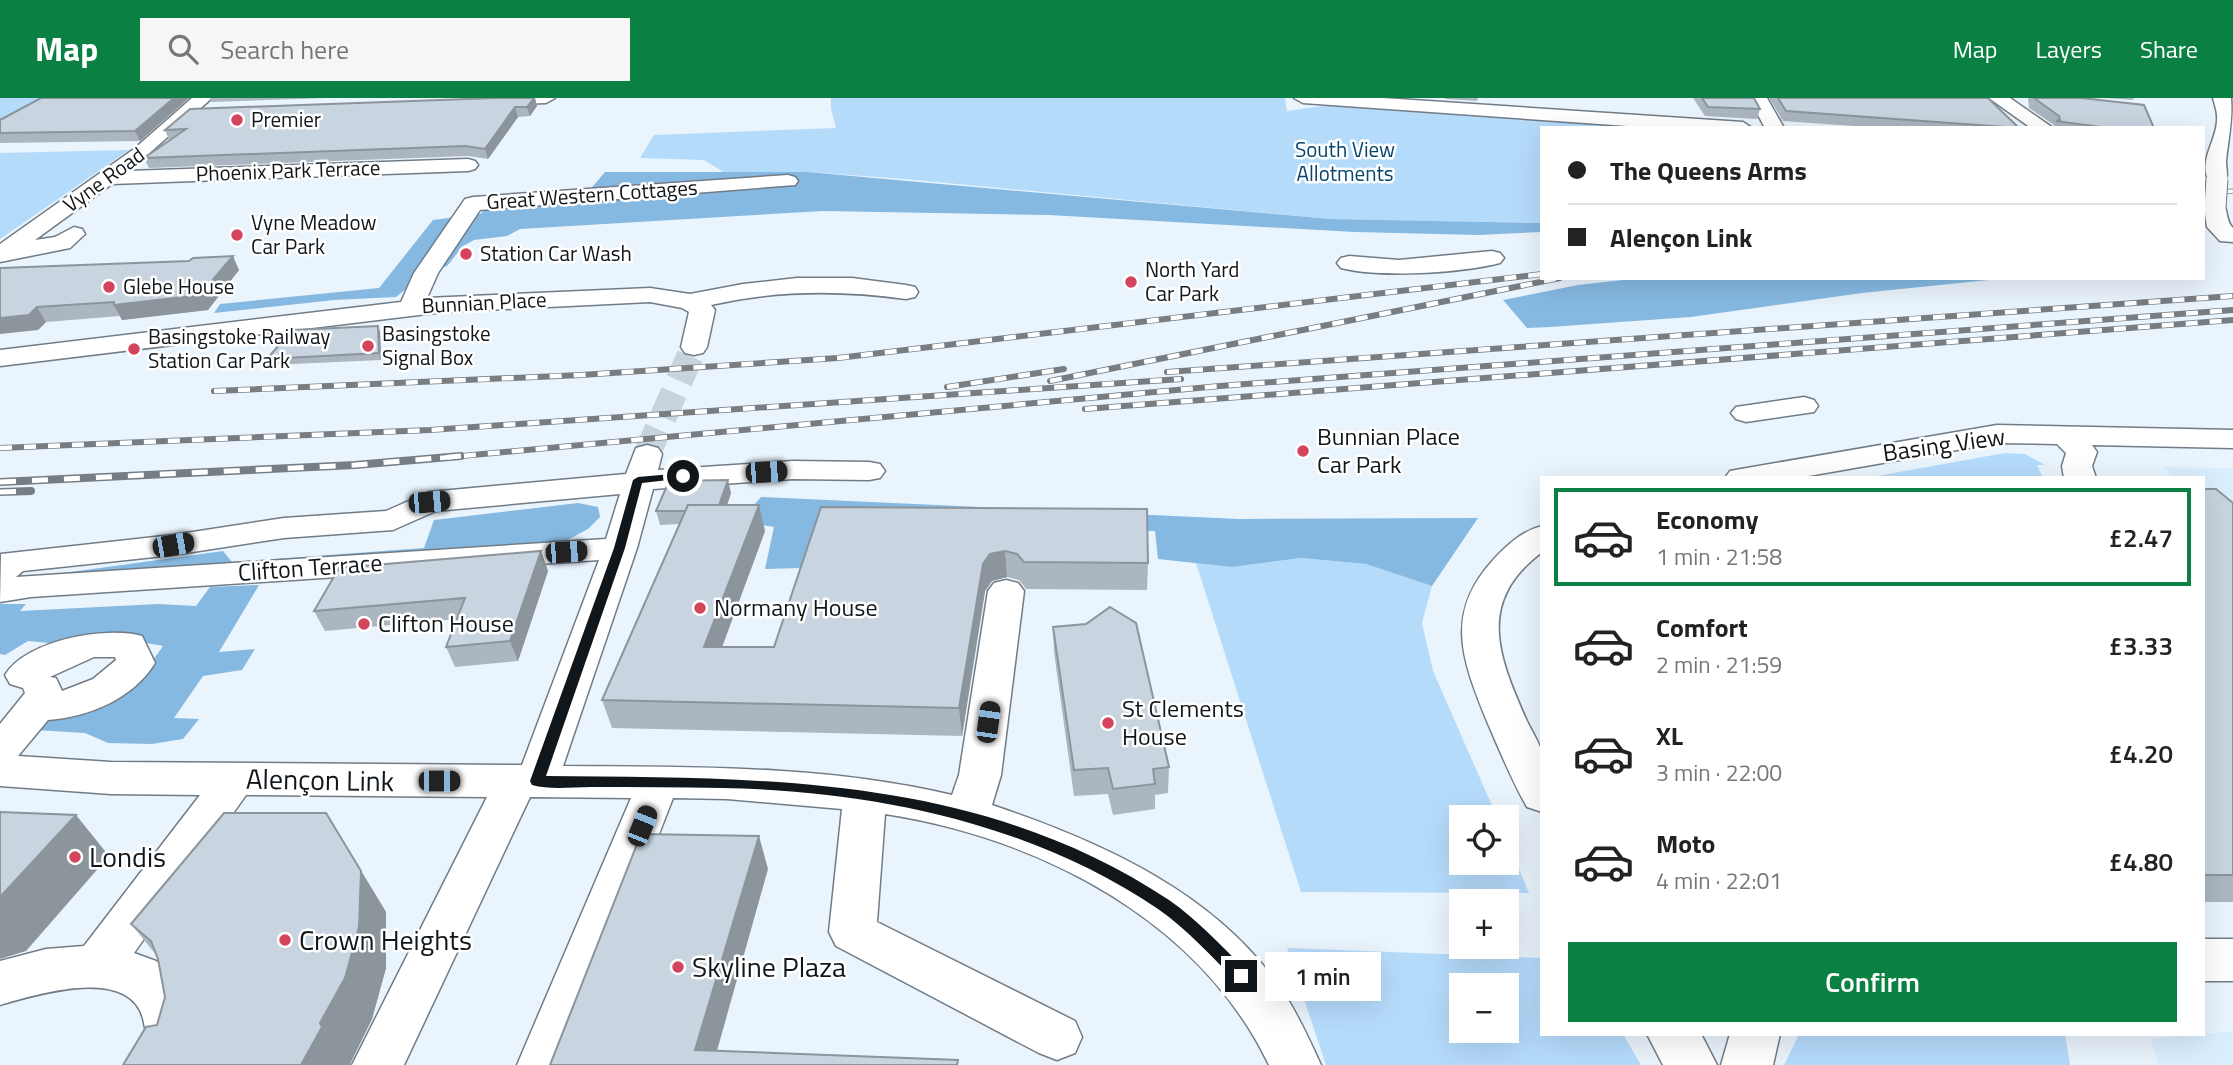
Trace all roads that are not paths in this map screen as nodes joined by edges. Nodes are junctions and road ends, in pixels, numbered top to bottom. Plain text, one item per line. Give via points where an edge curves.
1 (537, 98) edge
2 (546, 98) edge
3 (1758, 98) edge
4 (1998, 98) edge
5 (1300, 99) edge
6 (466, 101) edge
7 (191, 103) edge
8 (1534, 106) edge
9 (2228, 108) edge
10 (219, 110) edge
11 (1724, 126) edge
12 (1774, 126) edge
13 (2041, 126) edge
14 (468, 165) edge
15 (107, 178) junction
16 (788, 181) dead end
17 (2230, 235) edge
18 (67, 244) dead end
19 (1, 256) edge
20 (1492, 258) dead end
21 (2233, 261) edge
22 (1349, 263) dead end
23 (906, 292) dead end
24 (579, 299) junction
25 (690, 302) junction
26 (400, 308) junction
27 (0, 358) edge
28 (1804, 406) dead end
29 (1746, 413) dead end
30 (2067, 437) junction
31 (2233, 439) edge
32 (642, 467) junction
33 (869, 471) dead end
34 (2079, 472) edge
35 (1753, 476) edge
36 (1540, 538) edge
37 (620, 548) junction
38 (0, 573) edge
39 (1006, 591) dead end
40 (0, 592) edge
41 (20, 685) edge
42 (0, 749) edge
43 (0, 770) edge
44 (235, 779) junction
45 (527, 782) junction
46 (658, 783) junction
47 (1540, 792) edge
48 (865, 794) junction
49 (967, 816) junction
50 (2205, 960) edge
51 (2233, 960) edge
52 (97, 966) junction
53 (0, 983) edge
54 (1673, 1036) edge
55 (1755, 1036) edge
56 (1057, 1037) dead end
57 (164, 1065) edge
58 (378, 1065) edge
59 (543, 1065) edge
60 (1295, 1065) edge
61 (1691, 1065) edge
62 (1748, 1065) edge

1 - 2 street
1 - 6 street
3 - 12 street
4 - 13 street
5 - 8 street
7 - 10 street
7 - 15 street, Vyne Road
8 - 11 street
9 - 17 street, bridge via 2230,129 2217,156 2215,208 2218,228
14 - 15 street, Phoenix Park Terrace
15 - 19 street, Vyne Road
16 - 26 street, Great Western Cottages via 473,204
17 - 21 street via 2222,242
18 - 19 street
20 - 22 street via 1399,267
23 - 25 street via 866,285 758,288
24 - 25 street, Bunnian Place via 650,295
24 - 25 street, Bunnian Place via 650,309 678,318 696,341 702,310
24 - 26 street, Bunnian Place
26 - 27 street, Bunnian Place
28 - 29 street
30 - 31 street, Basing View
30 - 34 street via 2082,452
30 - 35 street, Basing View via 1997,434
32 - 33 street
32 - 37 street
32 - 38 street via 612,485 429,502 393,520 284,528 13,561
36 - 47 street via 1499,573 1481,608 1479,633 1491,684
37 - 40 street, Clifton Terrace via 32,586
37 - 45 street
39 - 49 street via 980,775
41 - 42 street via 23,727
43 - 44 street, Alençon Link via 111,778
44 - 45 street, Alençon Link
44 - 52 street
45 - 46 street, Alençon Link
45 - 58 street
46 - 48 street, Alençon Link via 727,783
46 - 59 street
48 - 49 street, Alençon Link
48 - 56 street via 853,932
49 - 60 street, Alençon Link via 1069,853 1164,905 1241,976
50 - 51 street
52 - 53 street via 46,970
52 - 57 street via 139,976 165,1000 172,1038
54 - 61 street
55 - 62 street

